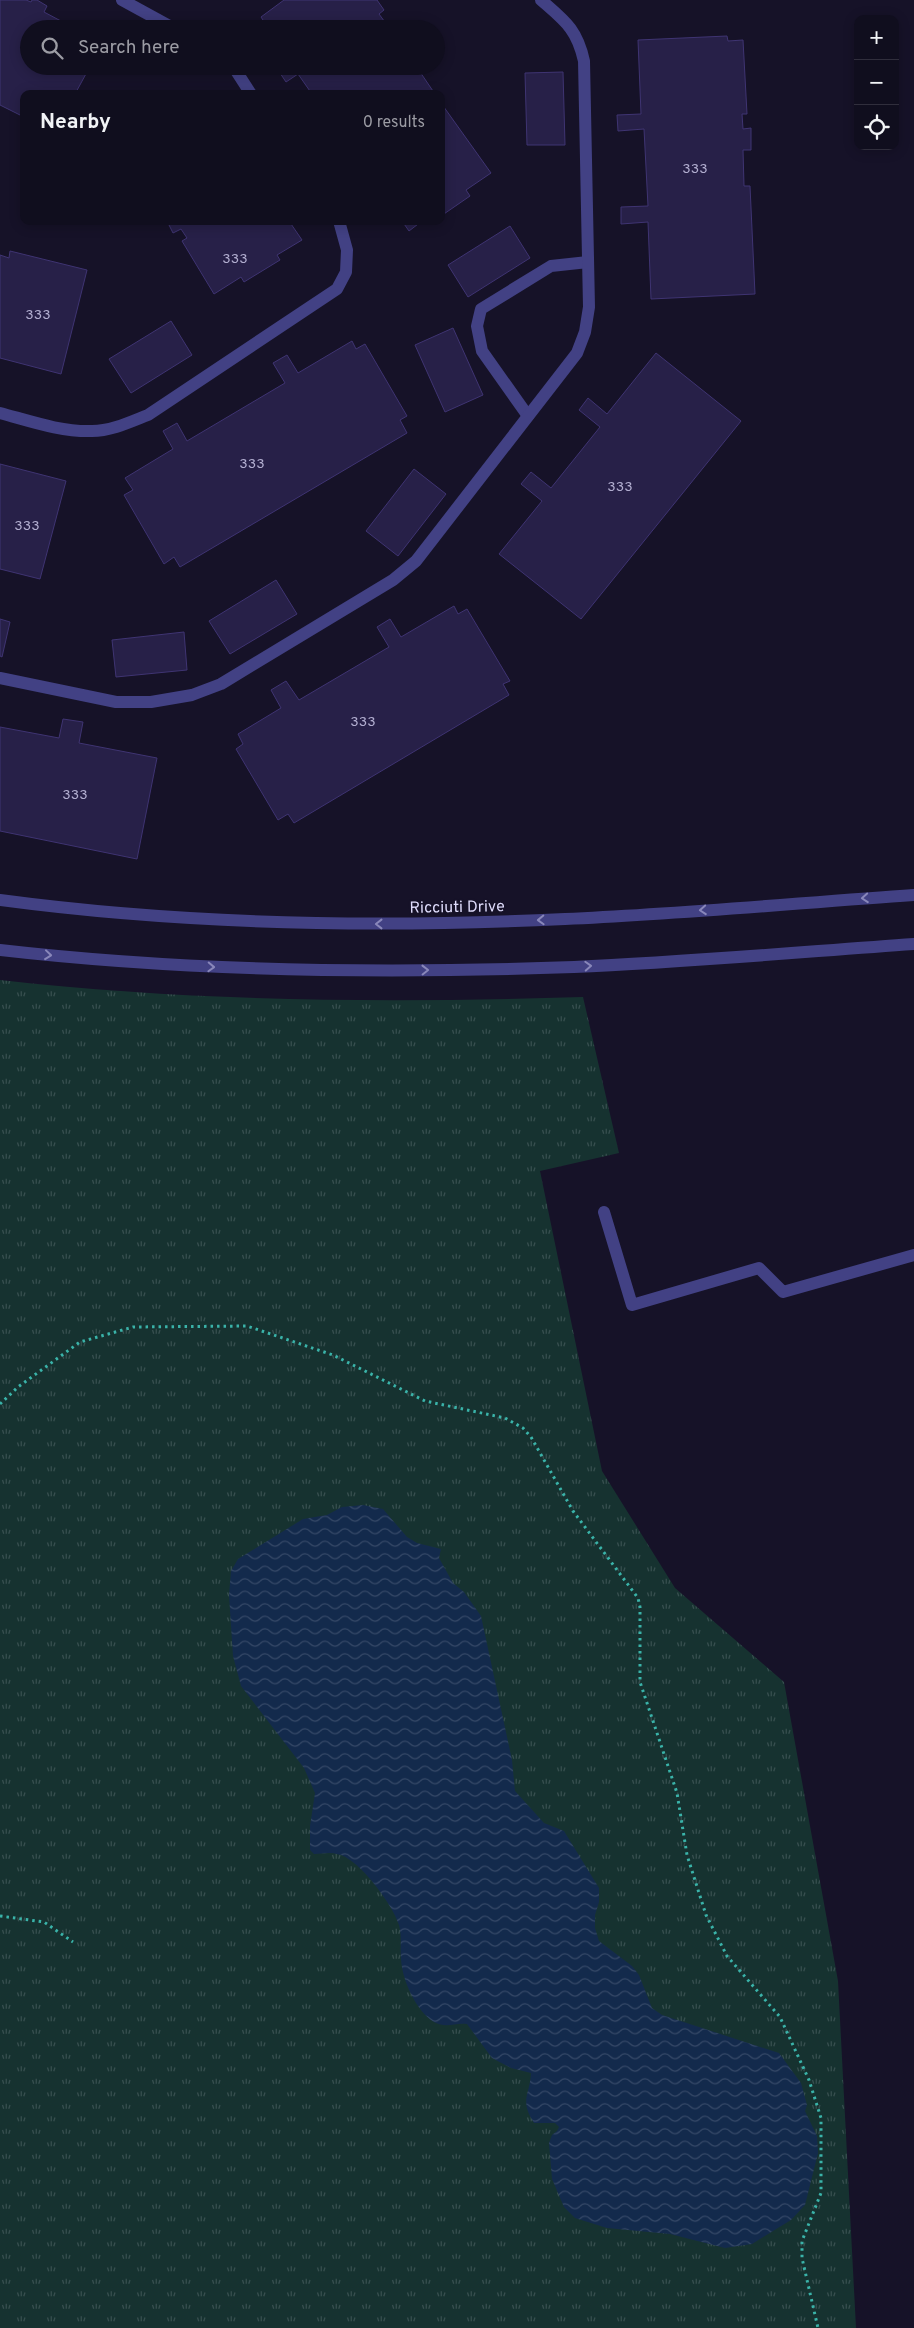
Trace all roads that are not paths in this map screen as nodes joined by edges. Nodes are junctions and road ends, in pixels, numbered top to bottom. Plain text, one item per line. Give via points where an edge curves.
1 (122, 0) edge
2 (541, 0) edge
3 (159, 20) edge
4 (239, 75) edge
5 (249, 90) edge
6 (340, 225) edge
7 (588, 262) junction
8 (0, 413) edge
9 (528, 416) junction
10 (0, 678) edge
11 (914, 895) edge
12 (0, 900) edge
13 (914, 944) edge
14 (0, 950) edge
15 (604, 1212) dead end
16 (914, 1256) edge

1 - 3 street
2 - 7 street via 566,21 580,41 584,61
4 - 5 street
6 - 8 street via 348,250 346,272 337,289 148,415 93,431 63,429
7 - 9 street via 586,332 577,353
7 - 9 street via 551,266 481,309 477,326 482,351
9 - 10 street via 416,562 393,580 221,684 192,695 151,702 116,702
11 -> 12 street, Ricciuti Drive via 565,919 377,924 186,919
14 -> 13 street via 178,966 394,971 576,967
15 - 16 street via 632,1305 759,1268 783,1292

